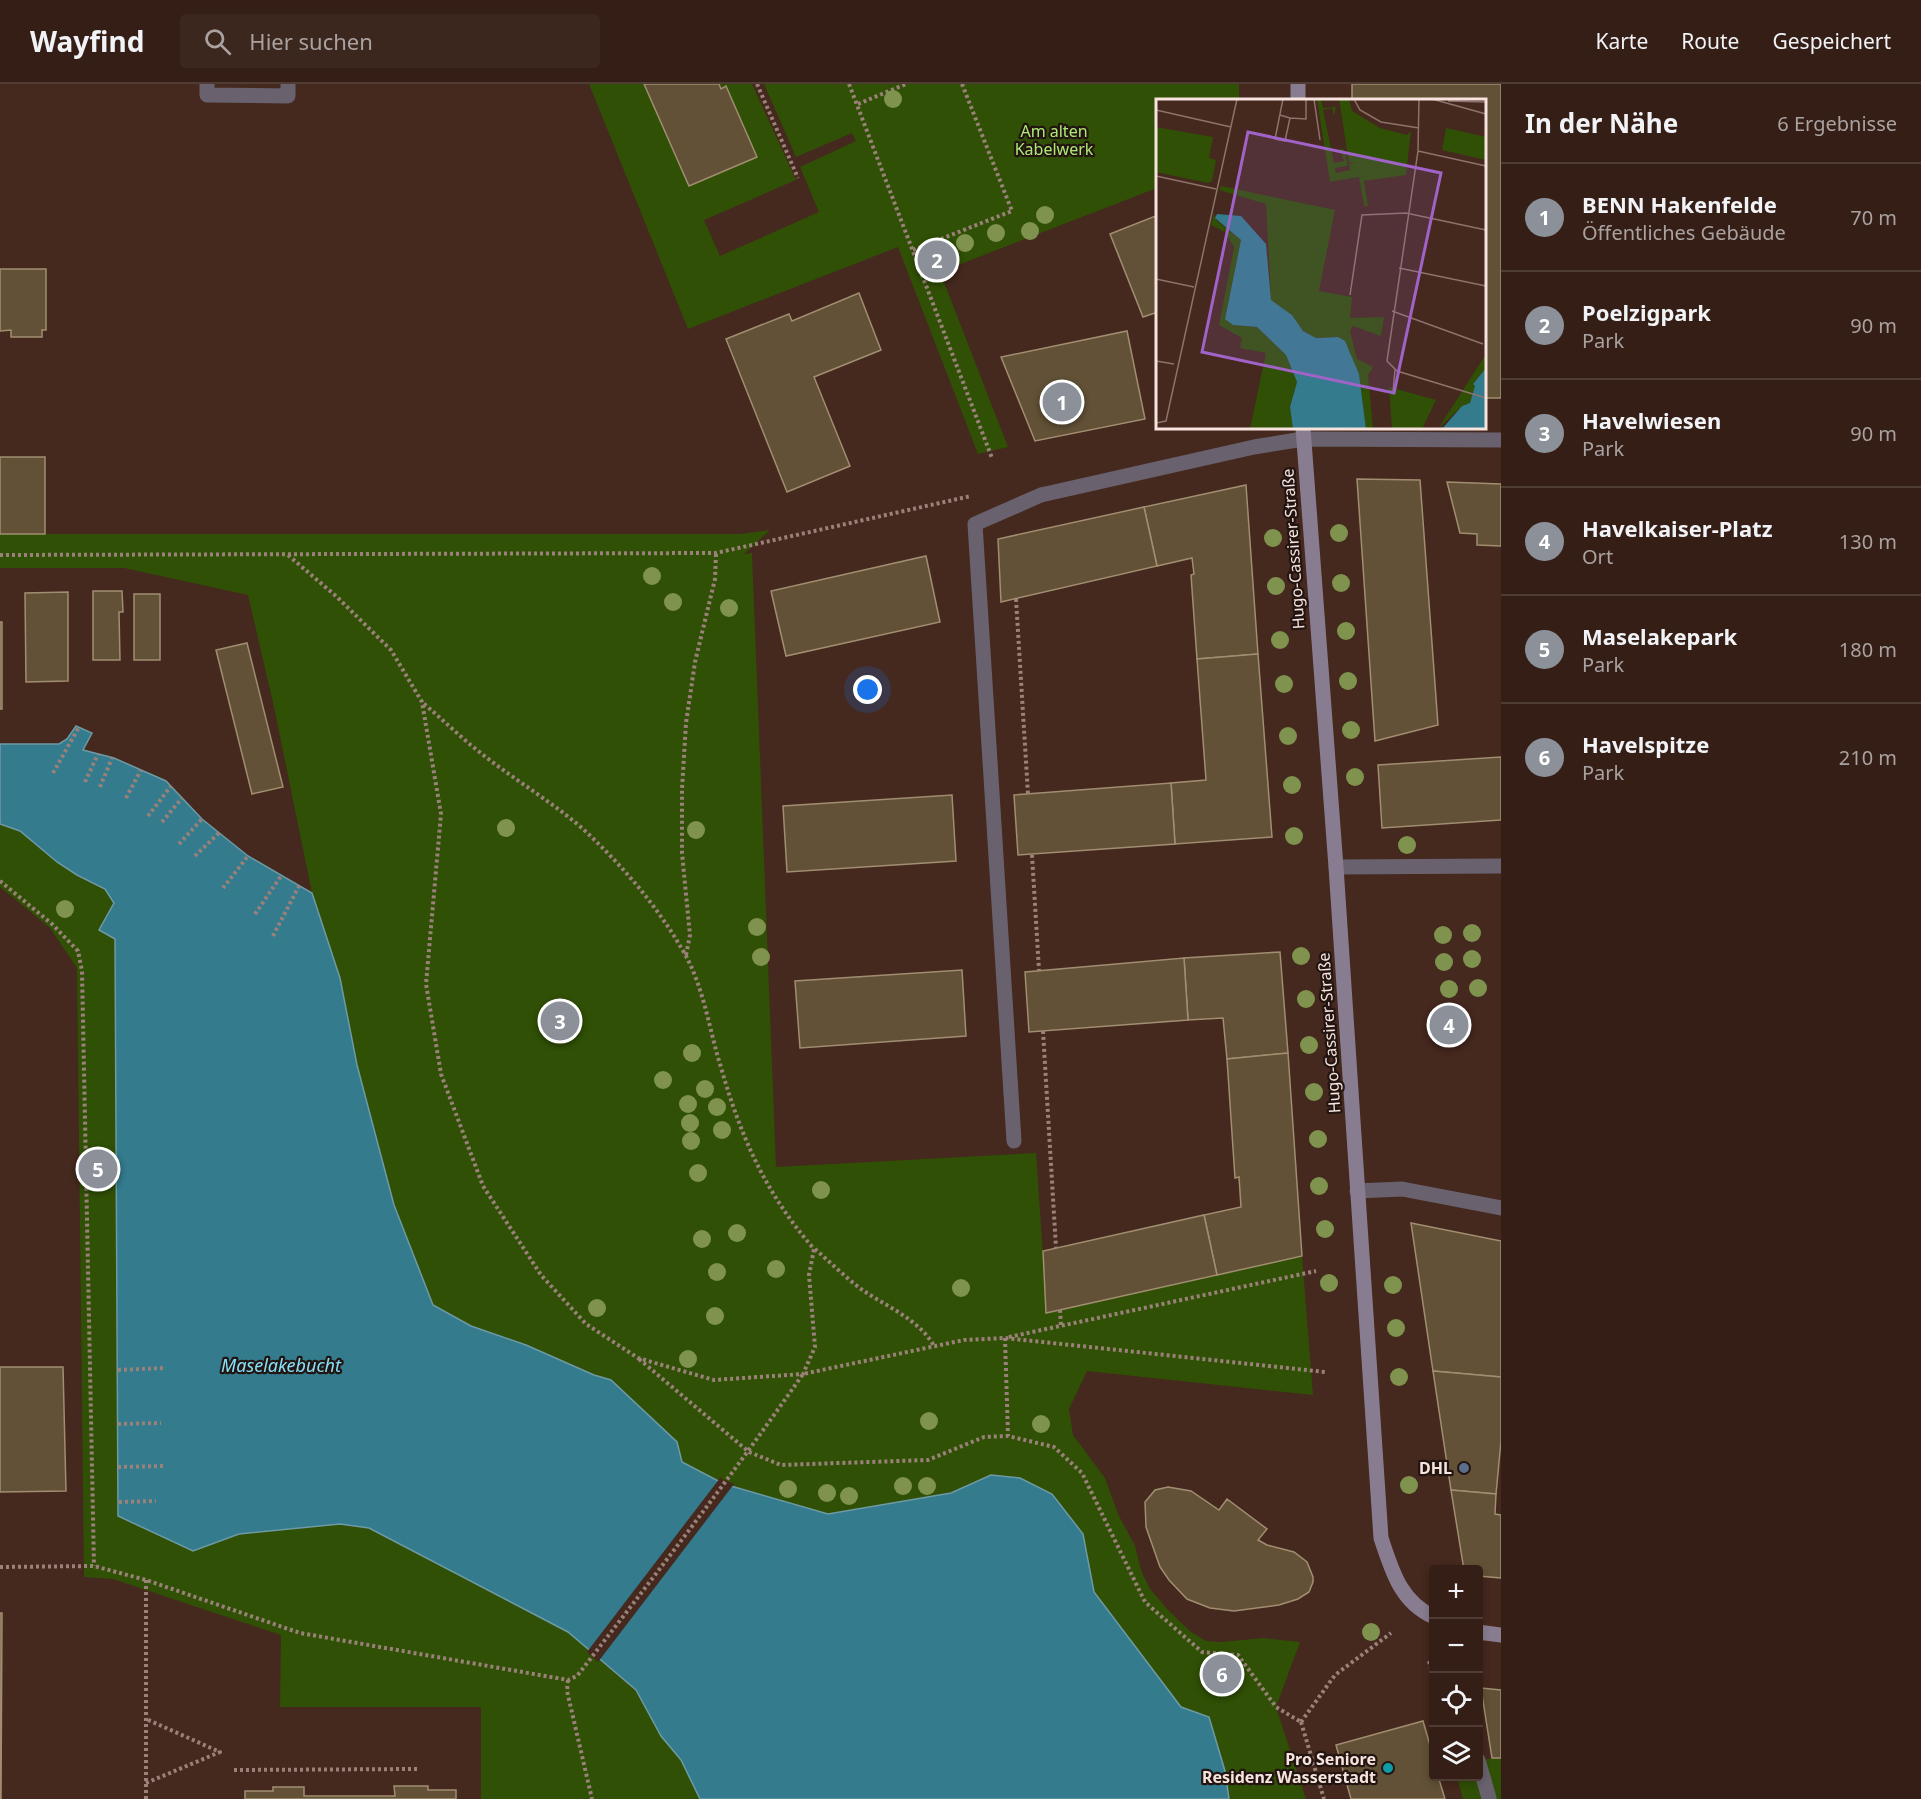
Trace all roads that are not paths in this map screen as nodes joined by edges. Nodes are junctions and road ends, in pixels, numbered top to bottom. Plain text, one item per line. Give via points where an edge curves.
1 (207, 84) edge
2 (288, 84) edge
3 (1303, 433) edge
4 (1501, 440) edge
5 (1501, 866) edge
6 (1336, 867) junction
7 (1014, 1141) dead end
8 (1357, 1191) junction
9 (1501, 1208) edge
10 (1429, 1615) edge
11 (1483, 1633) edge
12 (1501, 1635) edge
13 (1483, 1775) edge
14 (1489, 1798) edge

1 - 2 street via 207,95 288,96
3 - 4 street
3 - 6 street, Hugo-Cassirer-Straße
3 - 7 street via 1041,495 975,524
5 - 6 street
6 - 8 street, Hugo-Cassirer-Straße
8 - 9 street via 1402,1189
8 - 10 street, Hugo-Cassirer-Straße via 1381,1538 1405,1596 1420,1612
11 - 12 street
13 - 14 street

